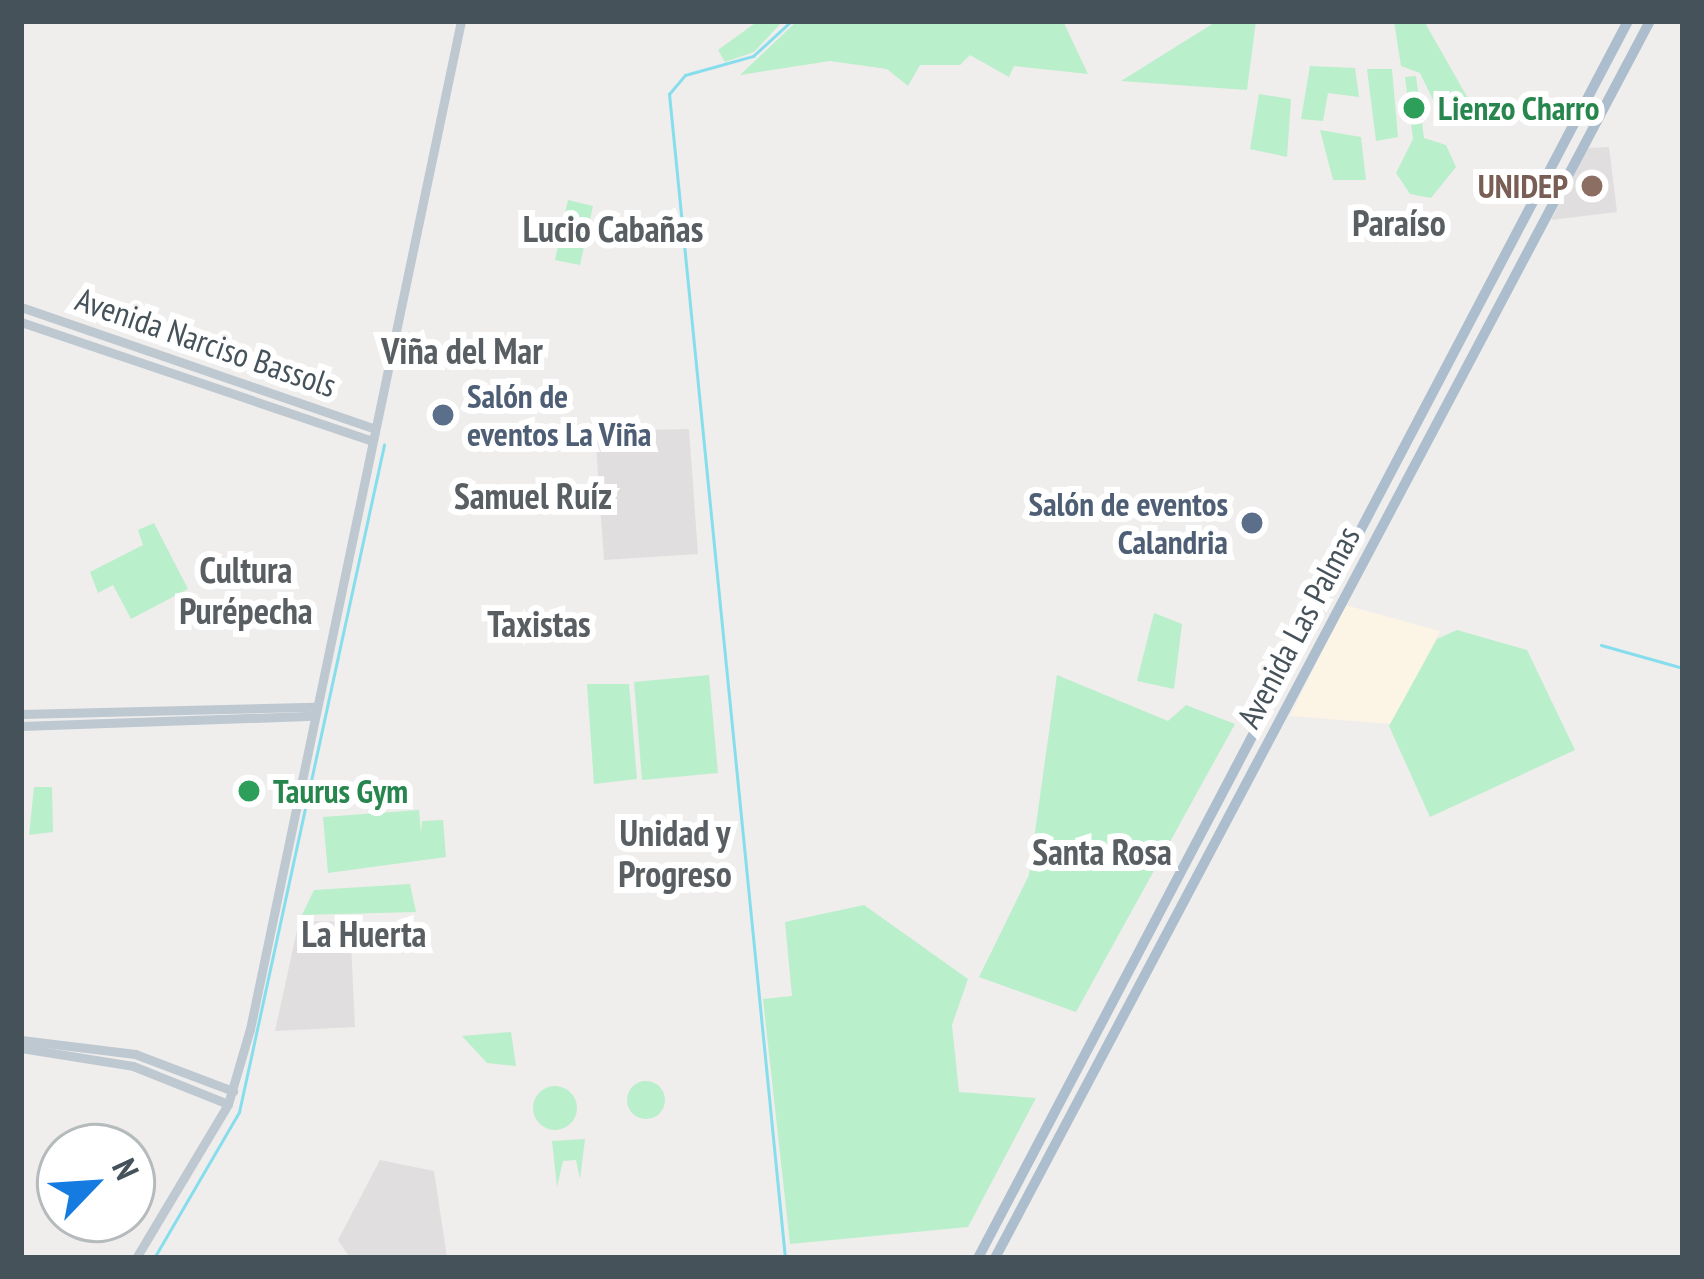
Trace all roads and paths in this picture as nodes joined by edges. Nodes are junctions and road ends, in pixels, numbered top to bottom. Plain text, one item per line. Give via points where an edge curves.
1 (460, 21) edge
2 (1628, 21) edge
3 (1651, 21) edge
4 (21, 307) edge
5 (21, 322) edge
6 (372, 434) junction
7 (314, 712) junction
8 (21, 714) edge
9 (21, 726) edge
10 (21, 1044) edge
11 (134, 1060) junction
12 (232, 1091) junction
13 (229, 1104) junction
14 (136, 1258) edge
15 (978, 1258) edge
16 (994, 1258) edge

1 - 6 street
2 - 15 main road, Avenida Las Palmas
3 - 16 main road, Avenida Las Palmas
4 - 6 street, Avenida Narciso Bassols
5 - 6 street, Avenida Narciso Bassols
6 - 7 street
7 - 8 street
7 - 9 street
7 - 12 street
10 - 11 street
11 - 12 street
11 - 13 street
12 - 13 street
13 - 14 street

